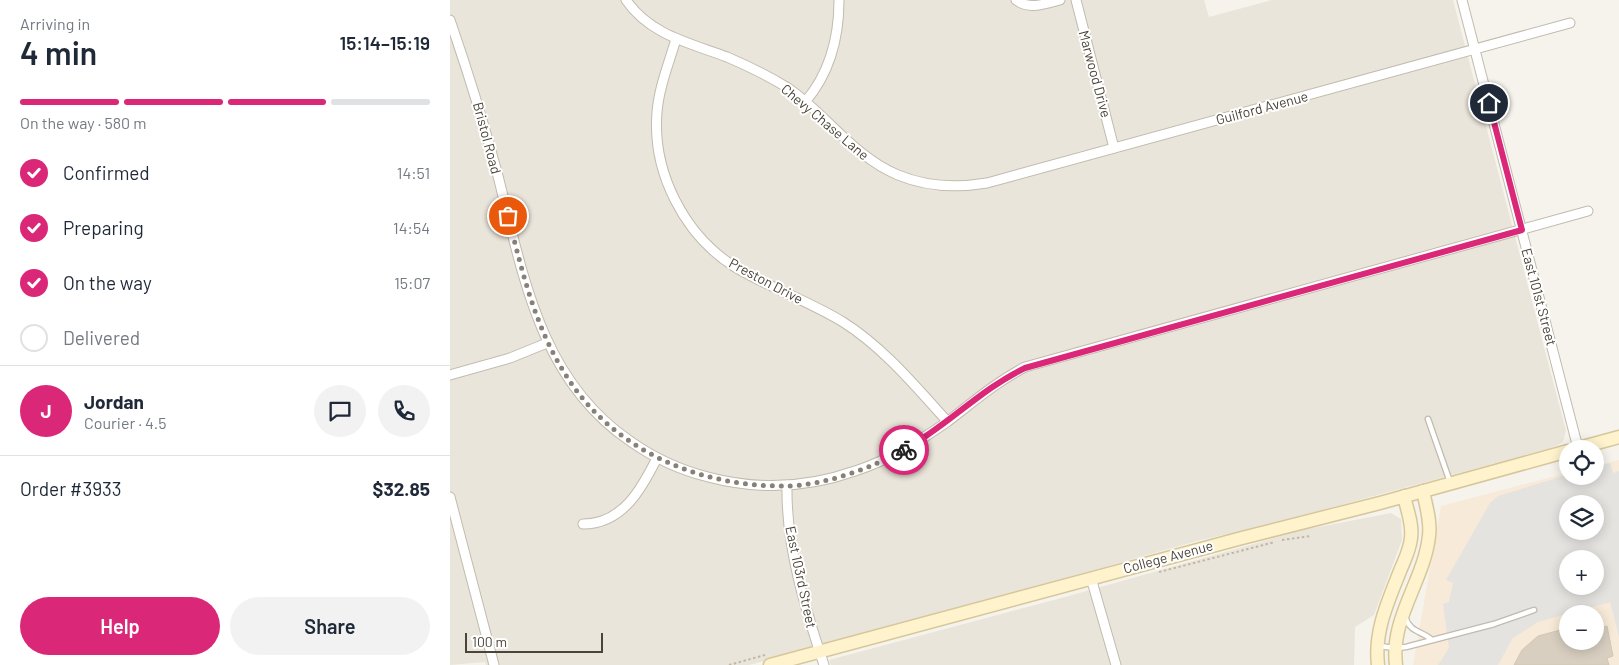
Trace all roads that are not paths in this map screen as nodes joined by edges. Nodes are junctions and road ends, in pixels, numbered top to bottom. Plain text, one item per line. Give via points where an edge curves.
1 (626, 0) edge
2 (838, 0) edge
3 (1016, 0) edge
4 (1060, 0) edge
5 (1076, 0) edge
6 (1462, 0) edge
7 (450, 20) edge
8 (1570, 23) dead end
9 (676, 39) junction
10 (1475, 49) junction
11 (805, 102) junction
12 (1114, 148) junction
13 (952, 187) joint
14 (1588, 211) dead end
15 (1522, 230) junction
16 (547, 342) junction
17 (450, 375) edge
18 (1428, 420) dead end
19 (947, 421) junction
20 (1619, 437) edge
21 (1571, 440) edge
22 (1604, 441) edge
23 (1559, 453) edge
24 (657, 458) junction
25 (1450, 483) junction
26 (787, 486) junction
27 (1423, 491) junction
28 (1404, 496) junction
29 (450, 502) edge
30 (584, 524) dead end
31 (1091, 578) junction
32 (1534, 610) dead end
33 (1404, 611) junction
34 (1431, 639) junction
35 (1377, 646) junction
36 (1394, 648) junction
37 (820, 651) junction
38 (770, 659) edge
39 (492, 664) edge
40 (824, 665) edge
41 (1116, 665) edge
42 (1378, 665) edge
43 (1396, 665) edge

1 - 9 street, Chevy Chase Lane via 643,19
2 - 11 street via 831,58 823,77
3 - 4 street via 1032,6
5 - 12 street, Marwood Drive
6 - 10 street, East 101st Street
7 - 16 street, Bristol Road via 484,125 527,289
8 - 10 street, Guilford Avenue
9 - 11 street, Chevy Chase Lane via 764,74
9 - 19 street, Preston Drive via 657,110 658,140 668,182 690,224 703,242 735,266 798,297 860,335 884,355
10 - 12 street, Guilford Avenue
10 - 15 street, East 101st Street
11 - 13 street, Chevy Chase Lane via 883,168 918,182
12 - 13 street, Guilford Avenue via 988,183
14 - 15 street, Bristol Road
15 - 19 street, Bristol Road via 1045,361 1004,378
15 - 21 street, East 101st Street
16 - 17 street via 510,358
16 - 24 street, Bristol Road via 576,390 597,414
18 - 25 lane
19 - 26 street, Bristol Road via 890,458 827,480
20 - 22 main road, College Avenue
23 - 25 main road, College Avenue
24 - 26 street, Bristol Road via 730,483
24 - 30 street via 627,506 614,516
25 - 27 main road, College Avenue
26 - 37 street, East 103rd Street via 794,556
27 - 28 main road, College Avenue
27 - 33 main road via 1429,526 1428,545
28 - 31 main road, College Avenue
28 - 35 main road via 1411,539 1383,615
29 - 39 street
31 - 37 main road, College Avenue
31 - 41 street
32 - 34 lane via 1494,624
33 - 34 lane via 1413,630
33 - 36 main road
34 - 36 lane
35 - 36 lane
35 - 42 main road
36 - 43 main road
37 - 38 main road, College Avenue
37 - 40 street, East 103rd Street

